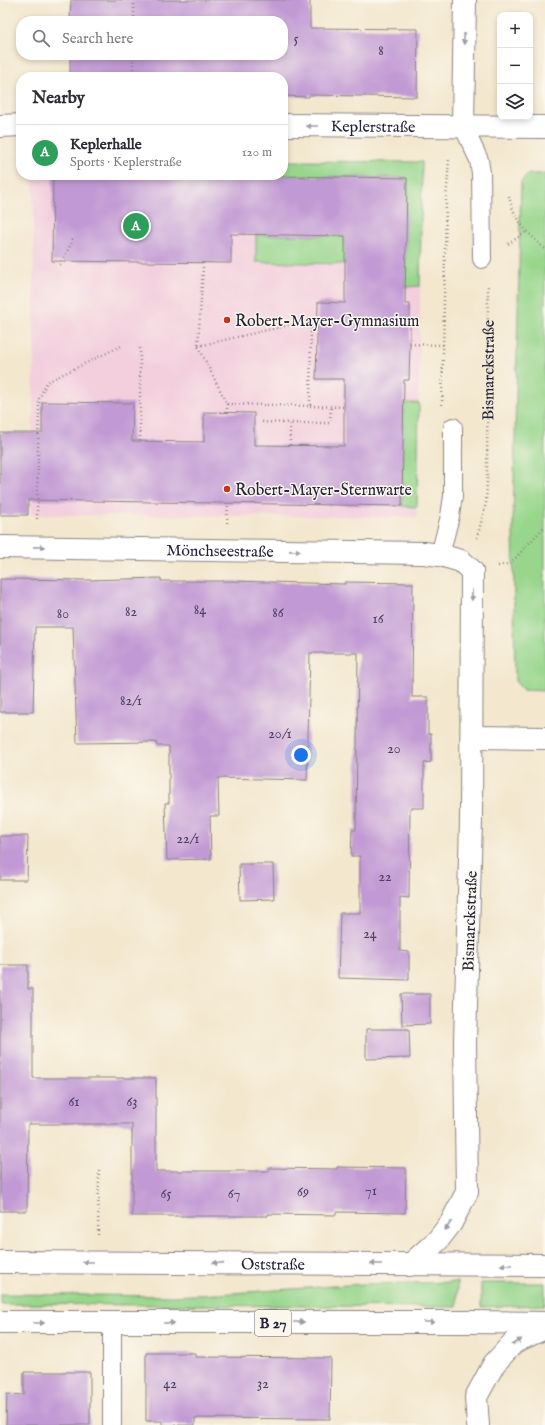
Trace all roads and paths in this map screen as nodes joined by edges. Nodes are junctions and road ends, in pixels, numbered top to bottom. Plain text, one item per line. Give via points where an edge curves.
1 (134, 0) edge
2 (465, 0) edge
3 (134, 16) edge
4 (133, 60) edge
5 (133, 72) edge
6 (288, 125) edge
7 (0, 126) edge
8 (16, 126) edge
9 (463, 126) junction
10 (545, 127) edge
11 (509, 194) dead end
12 (72, 237) dead end
13 (545, 249) edge
14 (482, 259) dead end
15 (202, 263) dead end
16 (60, 265) dead end
17 (488, 279) dead end
18 (311, 320) junction
19 (317, 320) dead end
20 (410, 344) dead end
21 (443, 344) junction
22 (121, 346) dead end
23 (140, 346) dead end
24 (198, 346) junction
25 (227, 404) junction
26 (310, 406) junction
27 (331, 406) junction
28 (344, 407) dead end
29 (442, 409) dead end
30 (227, 413) dead end
31 (262, 422) dead end
32 (290, 423) junction
33 (453, 427) dead end
34 (140, 441) dead end
35 (290, 445) dead end
36 (545, 526) edge
37 (0, 547) edge
38 (37, 547) junction
39 (440, 555) junction
40 (466, 566) junction
41 (472, 736) junction
42 (545, 738) edge
43 (100, 1170) dead end
44 (0, 1262) edge
45 (98, 1262) junction
46 (410, 1265) junction
47 (545, 1265) edge
48 (0, 1322) edge
49 (112, 1323) junction
50 (545, 1323) edge
51 (545, 1328) edge
52 (112, 1425) edge
53 (478, 1425) edge

1 - 3 path
2 -> 9 street
4 - 5 path
9 -> 6 street, Keplerstraße
7 - 8 street
9 - 10 street, Keplerstraße
9 - 14 lane via 479,160 481,173
9 - 21 path via 450,160 446,201
11 - 13 path via 512,209 526,232
12 - 16 path
15 - 24 path via 204,268
17 - 40 path, Bismarckstraße via 486,503 477,540
18 - 19 path
18 - 24 path
18 - 26 path
20 - 21 path
21 - 29 path
22 - 38 path via 46,382 39,399
23 - 34 path
24 - 25 path
25 - 26 path
25 - 30 path
26 - 27 path
27 - 28 path
27 - 32 path via 330,423
31 - 32 path
32 - 35 path
33 - 39 lane via 453,496
36 - 40 path via 511,563
37 - 38 street, Mönchseestraße
38 -> 39 street, Mönchseestraße
39 - 40 street
40 -> 41 street, Bismarckstraße
41 - 42 street
41 -> 46 street, Bismarckstraße via 466,1042 467,1192 438,1240
43 - 45 path
45 -> 44 street, Oststraße
46 -> 45 street, Oststraße
47 -> 46 street, Oststraße
48 -> 49 street, B 27
49 -> 50 street, B 27
49 - 52 lane
53 -> 51 street via 476,1397 494,1364 514,1342

